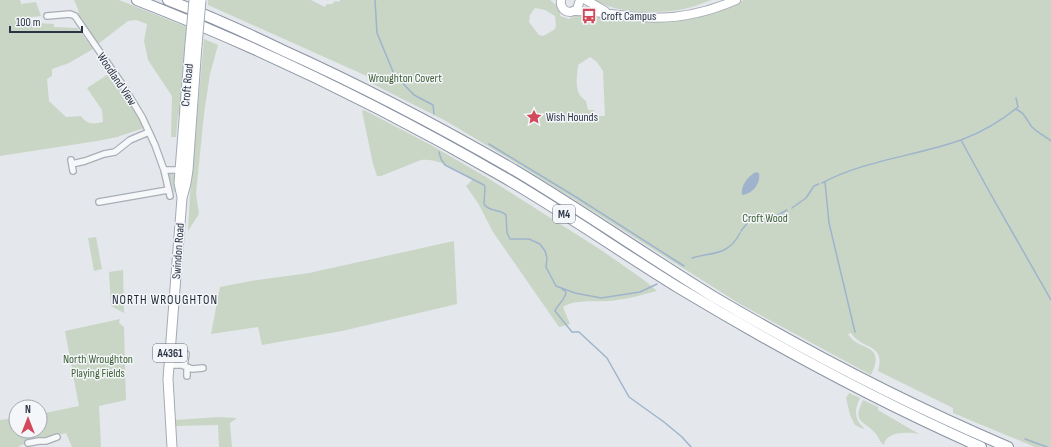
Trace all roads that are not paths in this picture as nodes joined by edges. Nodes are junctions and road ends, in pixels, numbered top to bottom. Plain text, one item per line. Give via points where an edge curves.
1 (137, 0) edge
2 (168, 0) edge
3 (194, 0) edge
4 (201, 0) edge
5 (553, 0) edge
6 (580, 0) edge
7 (586, 0) edge
8 (736, 0) edge
9 (561, 3) edge
10 (575, 11) junction
11 (607, 13) junction
12 (47, 16) dead end
13 (194, 45) junction
14 (149, 132) junction
15 (164, 170) junction
16 (184, 170) junction
17 (73, 171) dead end
18 (99, 202) dead end
19 (186, 354) dead end
20 (169, 365) junction
21 (185, 367) junction
22 (203, 368) dead end
23 (187, 376) dead end
24 (57, 437) dead end
25 (28, 443) dead end
26 (45, 444) edge
27 (172, 447) edge
28 (981, 447) edge
29 (1008, 447) edge

1 - 28 highway, M4 via 264,52 399,119 520,186 671,283 745,327 882,401
2 - 29 highway, M4 via 340,76 407,111 516,171 682,277 789,340 886,391
3 - 13 main road, Croft Road / A4361, bridge
4 - 13 main road, Croft Road / A4361, bridge
5 - 9 main road
6 - 10 main road
7 - 11 main road
8 - 11 main road via 701,12 673,17 643,18
9 - 10 main road via 567,12
10 - 11 main road
12 - 14 street, Woodland View via 70,14 76,18 122,84
13 - 16 main road, Croft Road / A4361
14 - 15 street, Woodland View
14 - 17 street via 130,140 115,152 85,161 71,162
15 - 16 street
15 - 18 street, Woodland View via 169,193
16 - 20 main road, Swindon Road / A4361 via 179,183 182,198
19 - 21 street
20 - 21 street
20 - 27 main road, Swindon Road / A4361
21 - 22 street
21 - 23 street
24 - 26 street
25 - 26 street via 37,441

